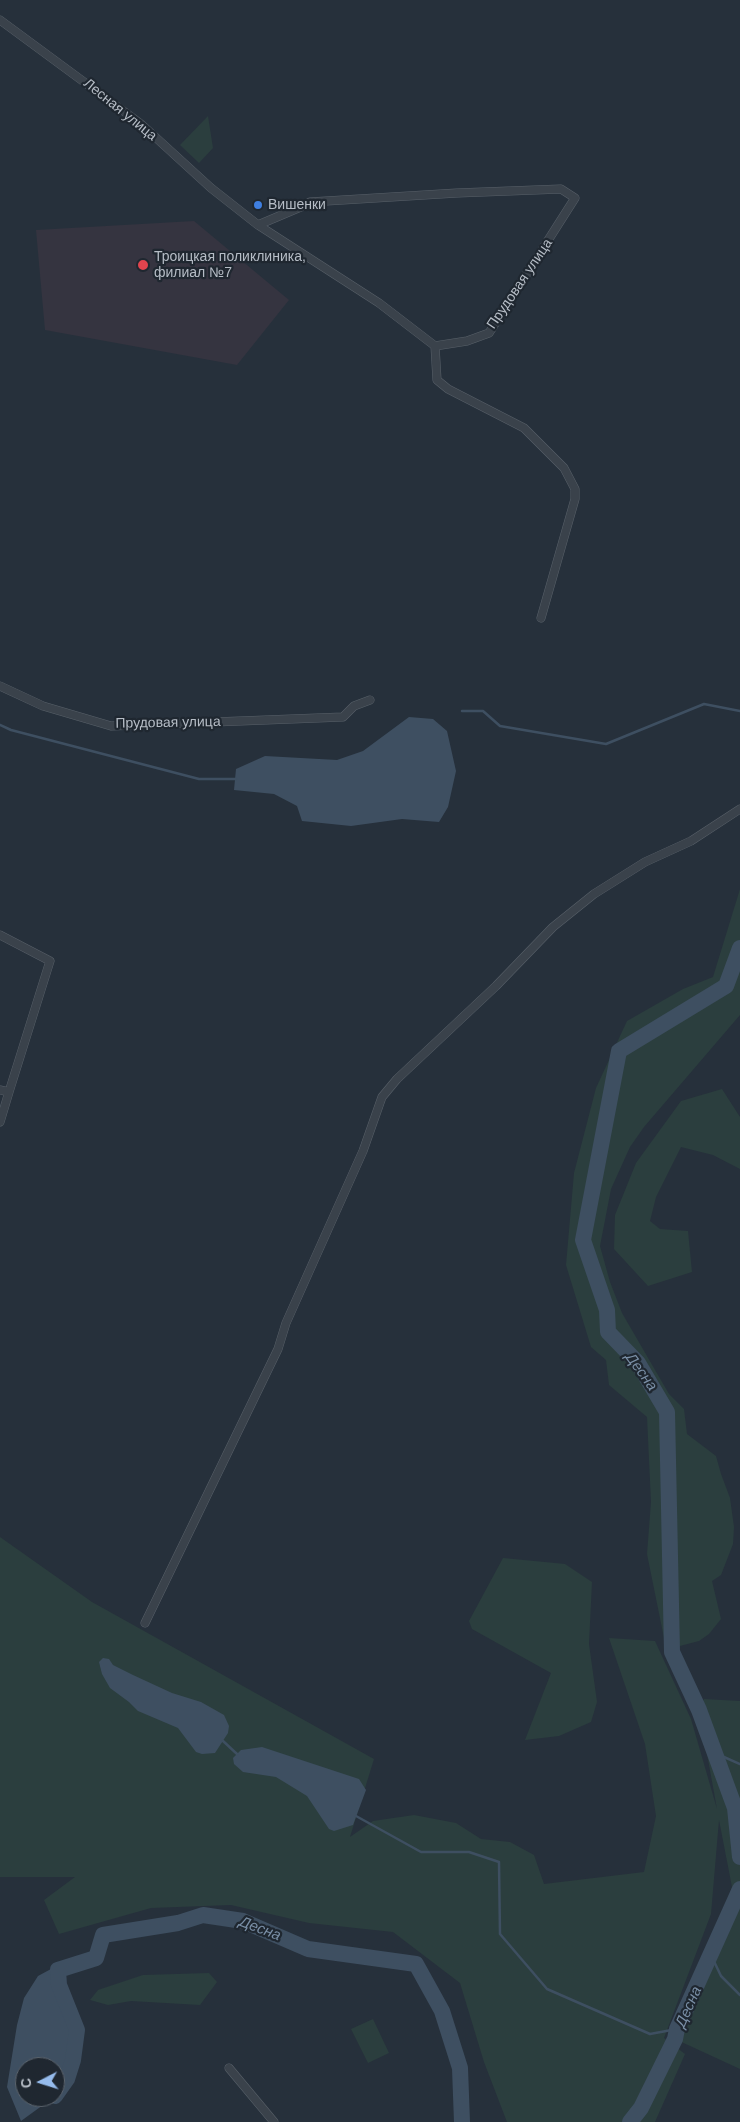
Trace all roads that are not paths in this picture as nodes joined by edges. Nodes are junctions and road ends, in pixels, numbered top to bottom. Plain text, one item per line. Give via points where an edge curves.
1 (0, 20) edge
2 (258, 225) junction
3 (435, 346) junction
4 (541, 618) dead end
5 (0, 686) edge
6 (370, 700) dead end
7 (740, 809) edge
8 (0, 934) edge
9 (0, 1090) edge
10 (10, 1092) junction
11 (0, 1122) edge
12 (146, 1623) dead end
13 (229, 2068) dead end
14 (274, 2122) edge

1 - 2 street, Лесная улица via 141,124 211,188
2 - 3 street, Лесная улица via 378,304
2 - 3 street, Прудовая улица via 310,202 561,189 575,198 489,333 468,341
3 - 4 street via 437,380 448,390 524,428 564,468 574,489 575,499
5 - 6 street, Прудовая улица via 42,706 111,726 343,717 354,706
7 - 12 street via 594,894 553,927 496,986 396,1079 382,1098 363,1151 286,1323 278,1349
8 - 10 street via 50,962
9 - 10 street
10 - 11 street
13 - 14 street

